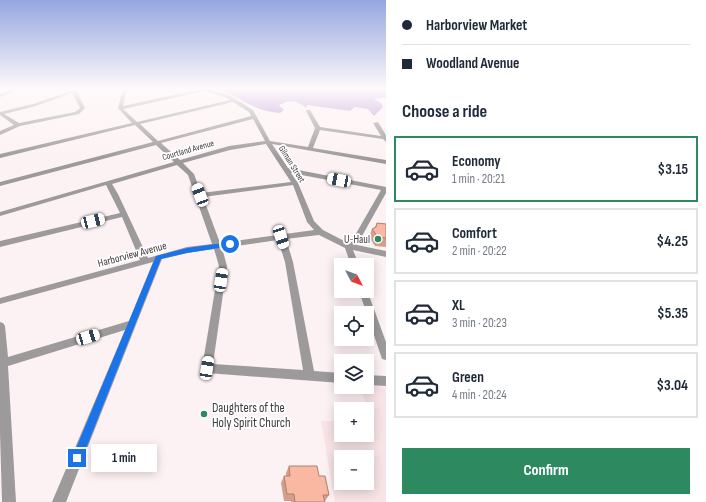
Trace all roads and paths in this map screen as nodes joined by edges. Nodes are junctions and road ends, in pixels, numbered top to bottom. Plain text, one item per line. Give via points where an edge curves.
1 (76, 112) edge
2 (124, 112) edge
3 (183, 112) edge
4 (251, 112) edge
5 (309, 112) edge
6 (0, 113) edge
7 (254, 117) junction
8 (376, 123) dead end
9 (135, 124) junction
10 (18, 125) junction
11 (318, 128) junction
12 (0, 133) edge
13 (385, 139) edge
14 (155, 142) junction
15 (268, 142) junction
16 (310, 149) junction
17 (0, 156) edge
18 (386, 162) edge
19 (178, 163) junction
20 (287, 170) junction
21 (108, 183) junction
22 (295, 183) junction
23 (0, 184) edge
24 (386, 189) edge
25 (200, 195) junction
26 (0, 214) edge
27 (124, 214) junction
28 (320, 232) junction
29 (281, 237) junction
30 (0, 244) edge
31 (217, 246) junction
32 (350, 247) junction
33 (386, 254) edge
34 (159, 258) junction
35 (353, 258) edge
36 (145, 261) junction
37 (365, 298) edge
38 (0, 301) edge
39 (130, 324) junction
40 (0, 326) edge
41 (386, 356) edge
42 (3, 363) junction
43 (309, 375) junction
44 (334, 377) edge
45 (374, 380) edge
46 (386, 381) edge
47 (9, 502) edge
48 (59, 502) edge

1 - 10 street
2 - 9 street
3 - 9 street
4 - 7 street, Gilman Street
5 - 11 street
6 - 10 street
7 - 14 street
7 - 15 street, Gilman Street
8 - 13 street
9 - 14 street
9 - 17 street
10 - 12 street
11 - 13 street
11 - 16 street
14 - 19 street
14 - 23 street
15 - 16 street, Courtland Avenue
15 - 19 street, Courtland Avenue via 229,148
15 - 20 street, Gilman Street
16 - 18 street, Courtland Avenue
19 - 21 street, Courtland Avenue
19 - 25 street via 191,174
20 - 22 street, Gilman Street
20 - 24 street
21 - 26 street, Courtland Avenue
21 - 27 street via 116,194
22 - 25 street
22 - 28 street, Gilman Street via 310,219
24 - 32 street
25 - 31 street
27 - 30 street
27 - 36 street
28 - 29 street, Harborview Avenue
28 - 32 street, Gilman Street
29 - 31 street, Harborview Avenue
29 - 43 street via 289,262
31 - 34 street, Harborview Avenue via 187,250
31 - 43 street via 223,266 207,368
32 - 33 street, Gilman Street
32 - 35 street
34 - 36 street, Harborview Avenue
34 - 39 street
36 - 38 street, Harborview Avenue
37 - 41 street
39 - 42 street
39 - 48 street
40 - 42 street
42 - 47 street
43 - 44 street
45 - 46 street

